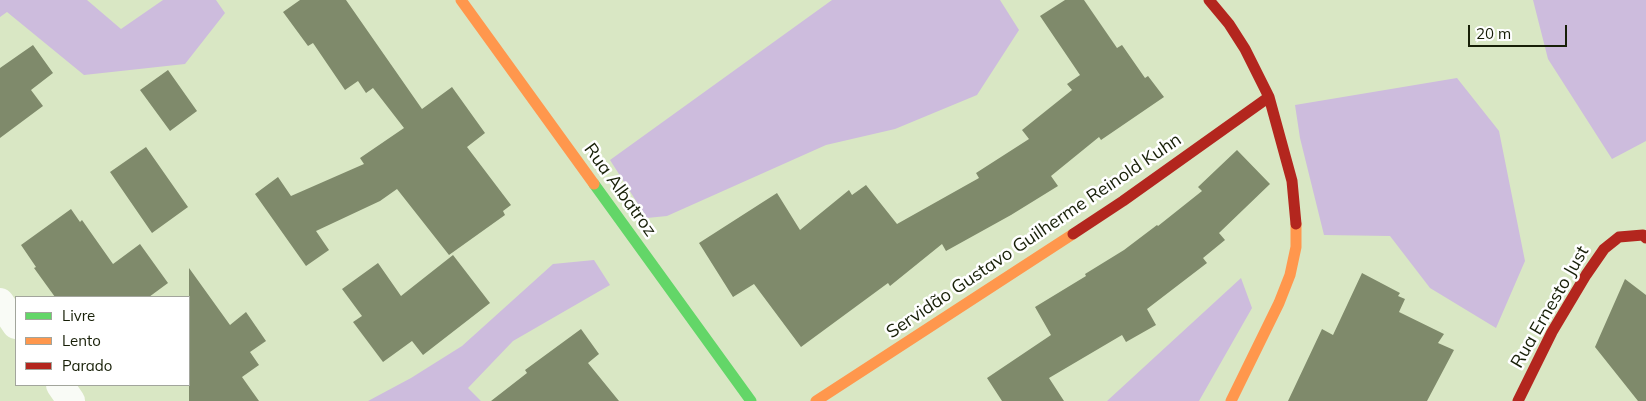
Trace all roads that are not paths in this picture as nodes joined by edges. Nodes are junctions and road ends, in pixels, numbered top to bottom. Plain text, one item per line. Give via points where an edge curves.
1 (461, 0) edge
2 (1209, 0) edge
3 (1268, 97) junction
4 (1646, 238) edge
5 (0, 302) edge
6 (15, 324) edge
7 (61, 386) edge
8 (71, 401) edge
9 (750, 401) edge
10 (816, 401) edge
11 (1231, 401) edge
12 (1518, 401) edge

1 - 9 street, Rua Albatroz
2 - 3 street via 1245,49
3 - 10 street, Servidão Gustavo Guilherme Reinold Kuhn via 1123,201
3 - 11 street via 1292,181 1296,247 1279,303
4 - 12 street, Rua Ernesto Just via 1643,235 1619,237 1604,249 1552,332
5 - 6 street
7 - 8 street

